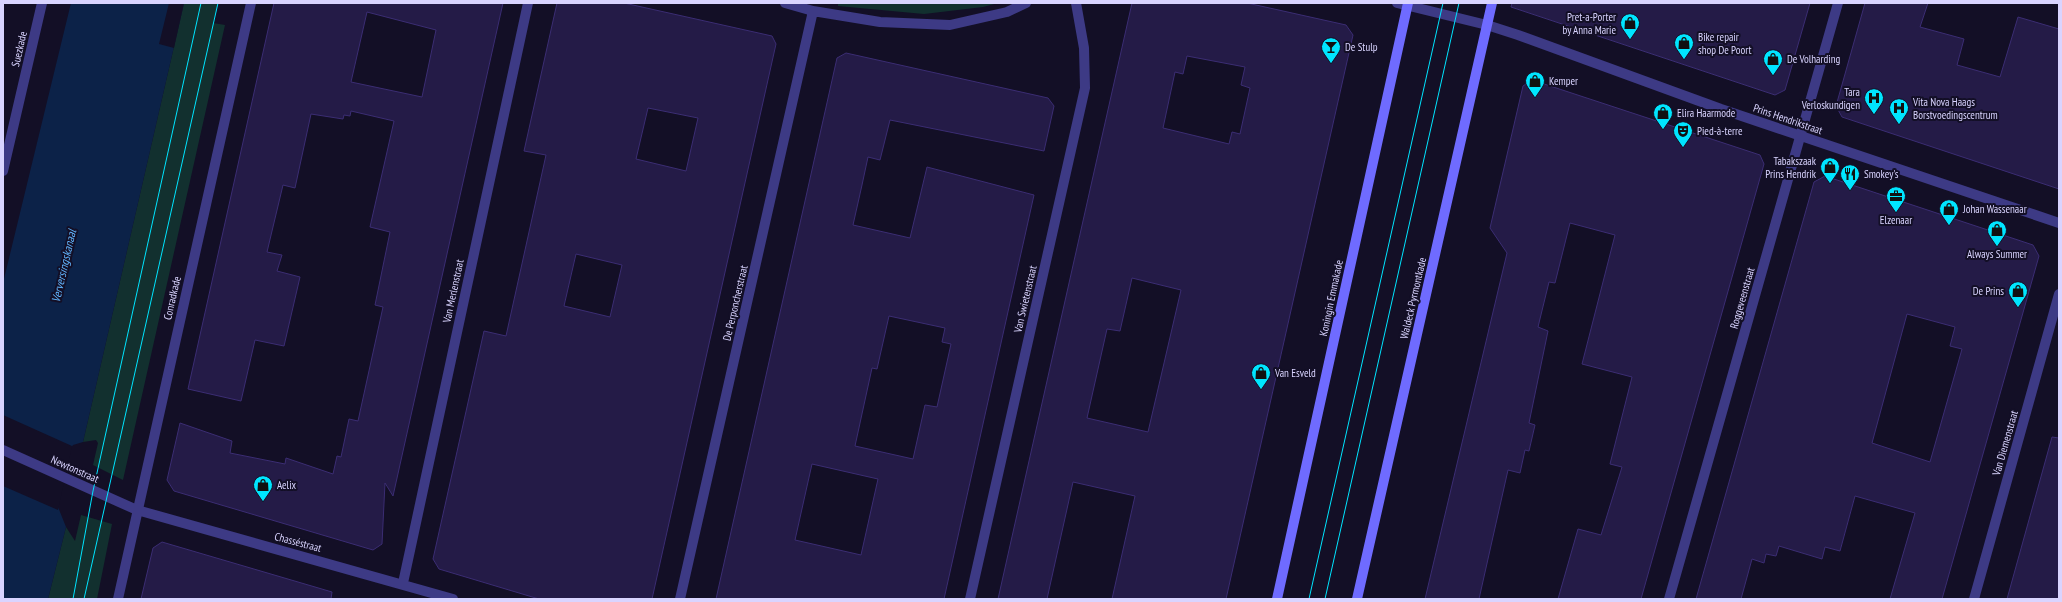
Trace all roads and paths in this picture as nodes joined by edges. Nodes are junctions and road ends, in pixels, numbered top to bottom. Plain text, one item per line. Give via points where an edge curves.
1 (42, 3) edge
2 (251, 3) edge
3 (528, 3) edge
4 (785, 3) edge
5 (1026, 3) edge
6 (1076, 3) edge
7 (1397, 3) edge
8 (1492, 3) edge
9 (1838, 3) edge
10 (1408, 4) edge
11 (813, 11) junction
12 (1487, 25) junction
13 (1800, 136) junction
14 (3, 171) edge
15 (2059, 222) edge
16 (2059, 294) edge
17 (3, 450) edge
18 (137, 510) junction
19 (403, 583) junction
20 (118, 599) edge
21 (453, 599) edge
22 (680, 599) edge
23 (970, 599) edge
24 (1277, 599) edge
25 (1357, 599) edge
26 (1669, 599) edge
27 (1974, 599) edge

1 - 14 street, Suezkade
2 - 18 street, Conradkade
3 - 19 street, Van Merlenstraat
4 - 11 street
5 - 11 street via 1007,12 950,25 880,22
6 - 23 street, Van Swietenstraat via 1084,48 1085,88
7 - 10 street, Prins Hendrikstraat
8 - 12 main road, Waldeck Pyrmontkade
9 - 13 street, Roggeveenstraat
10 - 12 street, Prins Hendrikstraat
10 - 24 main road, Koningin Emmakade
11 - 22 street, De Perponcherstraat
12 - 13 street, Prins Hendrikstraat
12 - 25 main road, Waldeck Pyrmontkade
13 - 15 street, Prins Hendrikstraat
13 - 26 street, Roggeveenstraat
16 - 27 street, Van Diemenstraat
17 - 18 street, Newtonstraat
18 - 19 street, Chasséstraat
18 - 20 street, Conradkade
19 - 21 street, Chasséstraat

